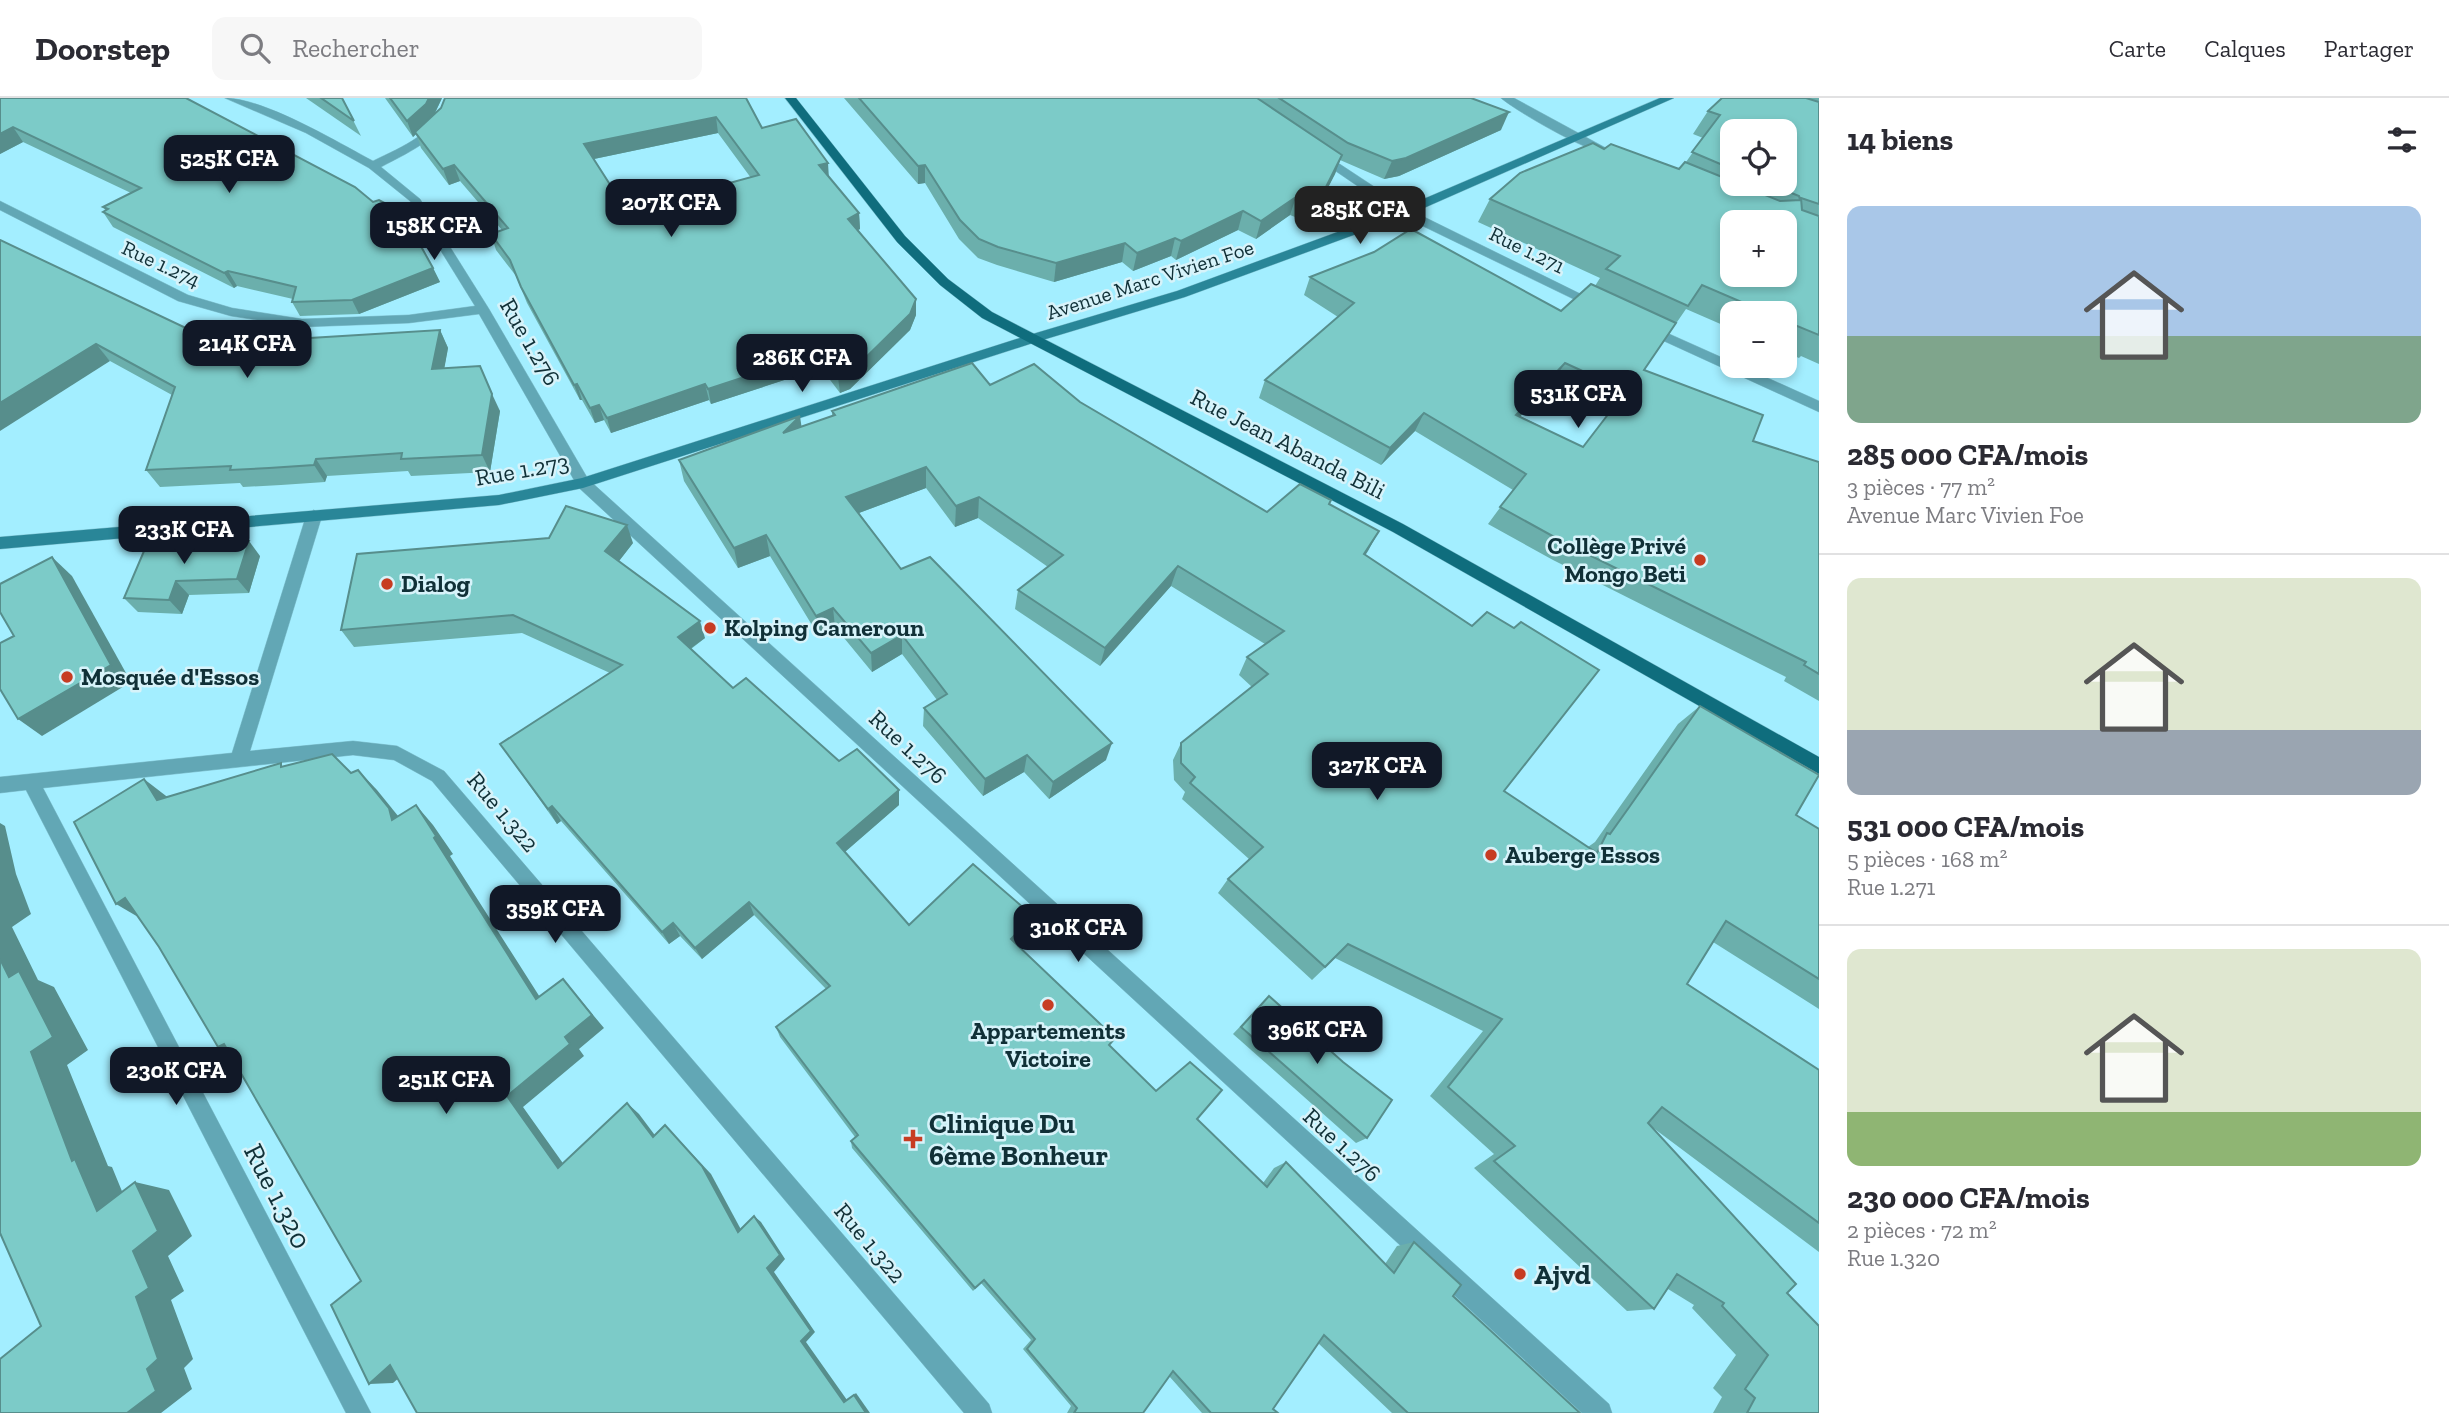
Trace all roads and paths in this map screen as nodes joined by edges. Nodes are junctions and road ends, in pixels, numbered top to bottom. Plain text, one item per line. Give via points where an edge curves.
1 (230, 98) edge
2 (450, 98) edge
3 (790, 98) edge
4 (1506, 98) edge
5 (1669, 98) edge
6 (1577, 139) junction
7 (1303, 144) edge
8 (1622, 159) edge
9 (373, 166) junction
10 (0, 205) edge
11 (1404, 212) junction
12 (483, 309) junction
13 (1616, 313) edge
14 (1628, 319) edge
15 (1031, 339) junction
16 (1819, 407) edge
17 (583, 483) junction
18 (314, 516) junction
19 (0, 543) edge
20 (239, 760) junction
21 (1819, 766) edge
22 (31, 782) junction
23 (0, 785) edge
24 (359, 1413) edge
25 (980, 1413) edge
26 (1600, 1413) edge

1 - 9 street, Rue 1.276 via 310,131
2 - 9 street via 450,108 432,133
3 - 15 main road, Rue Jean Abanda Bili via 892,229 944,282 987,315
4 - 6 street
5 - 6 main road, Avenue Marc Vivien Foe
6 - 8 street
6 - 11 main road, Avenue Marc Vivien Foe
7 - 11 street, Rue 1.271
9 - 12 street, Rue 1.276 via 414,199
10 - 12 street, Rue 1.274 via 183,298 231,312 302,323 409,319
11 - 13 street, Rue 1.271
11 - 15 main road, Avenue Marc Vivien Foe via 1181,294
12 - 17 street, Rue 1.276
14 - 16 street
15 - 17 main road, Rue 1.273
15 - 21 main road, Rue Jean Abanda Bili via 1398,528
17 - 18 main road, Rue 1.273 via 499,499
17 - 26 street, Rue 1.276
18 - 19 main road, Rue 1.273
18 - 20 street
20 - 22 street, Rue 1.322
20 - 25 street, Rue 1.322 via 353,748 397,753 438,776
22 - 23 street, Rue 1.322
22 - 24 street, Rue 1.320

